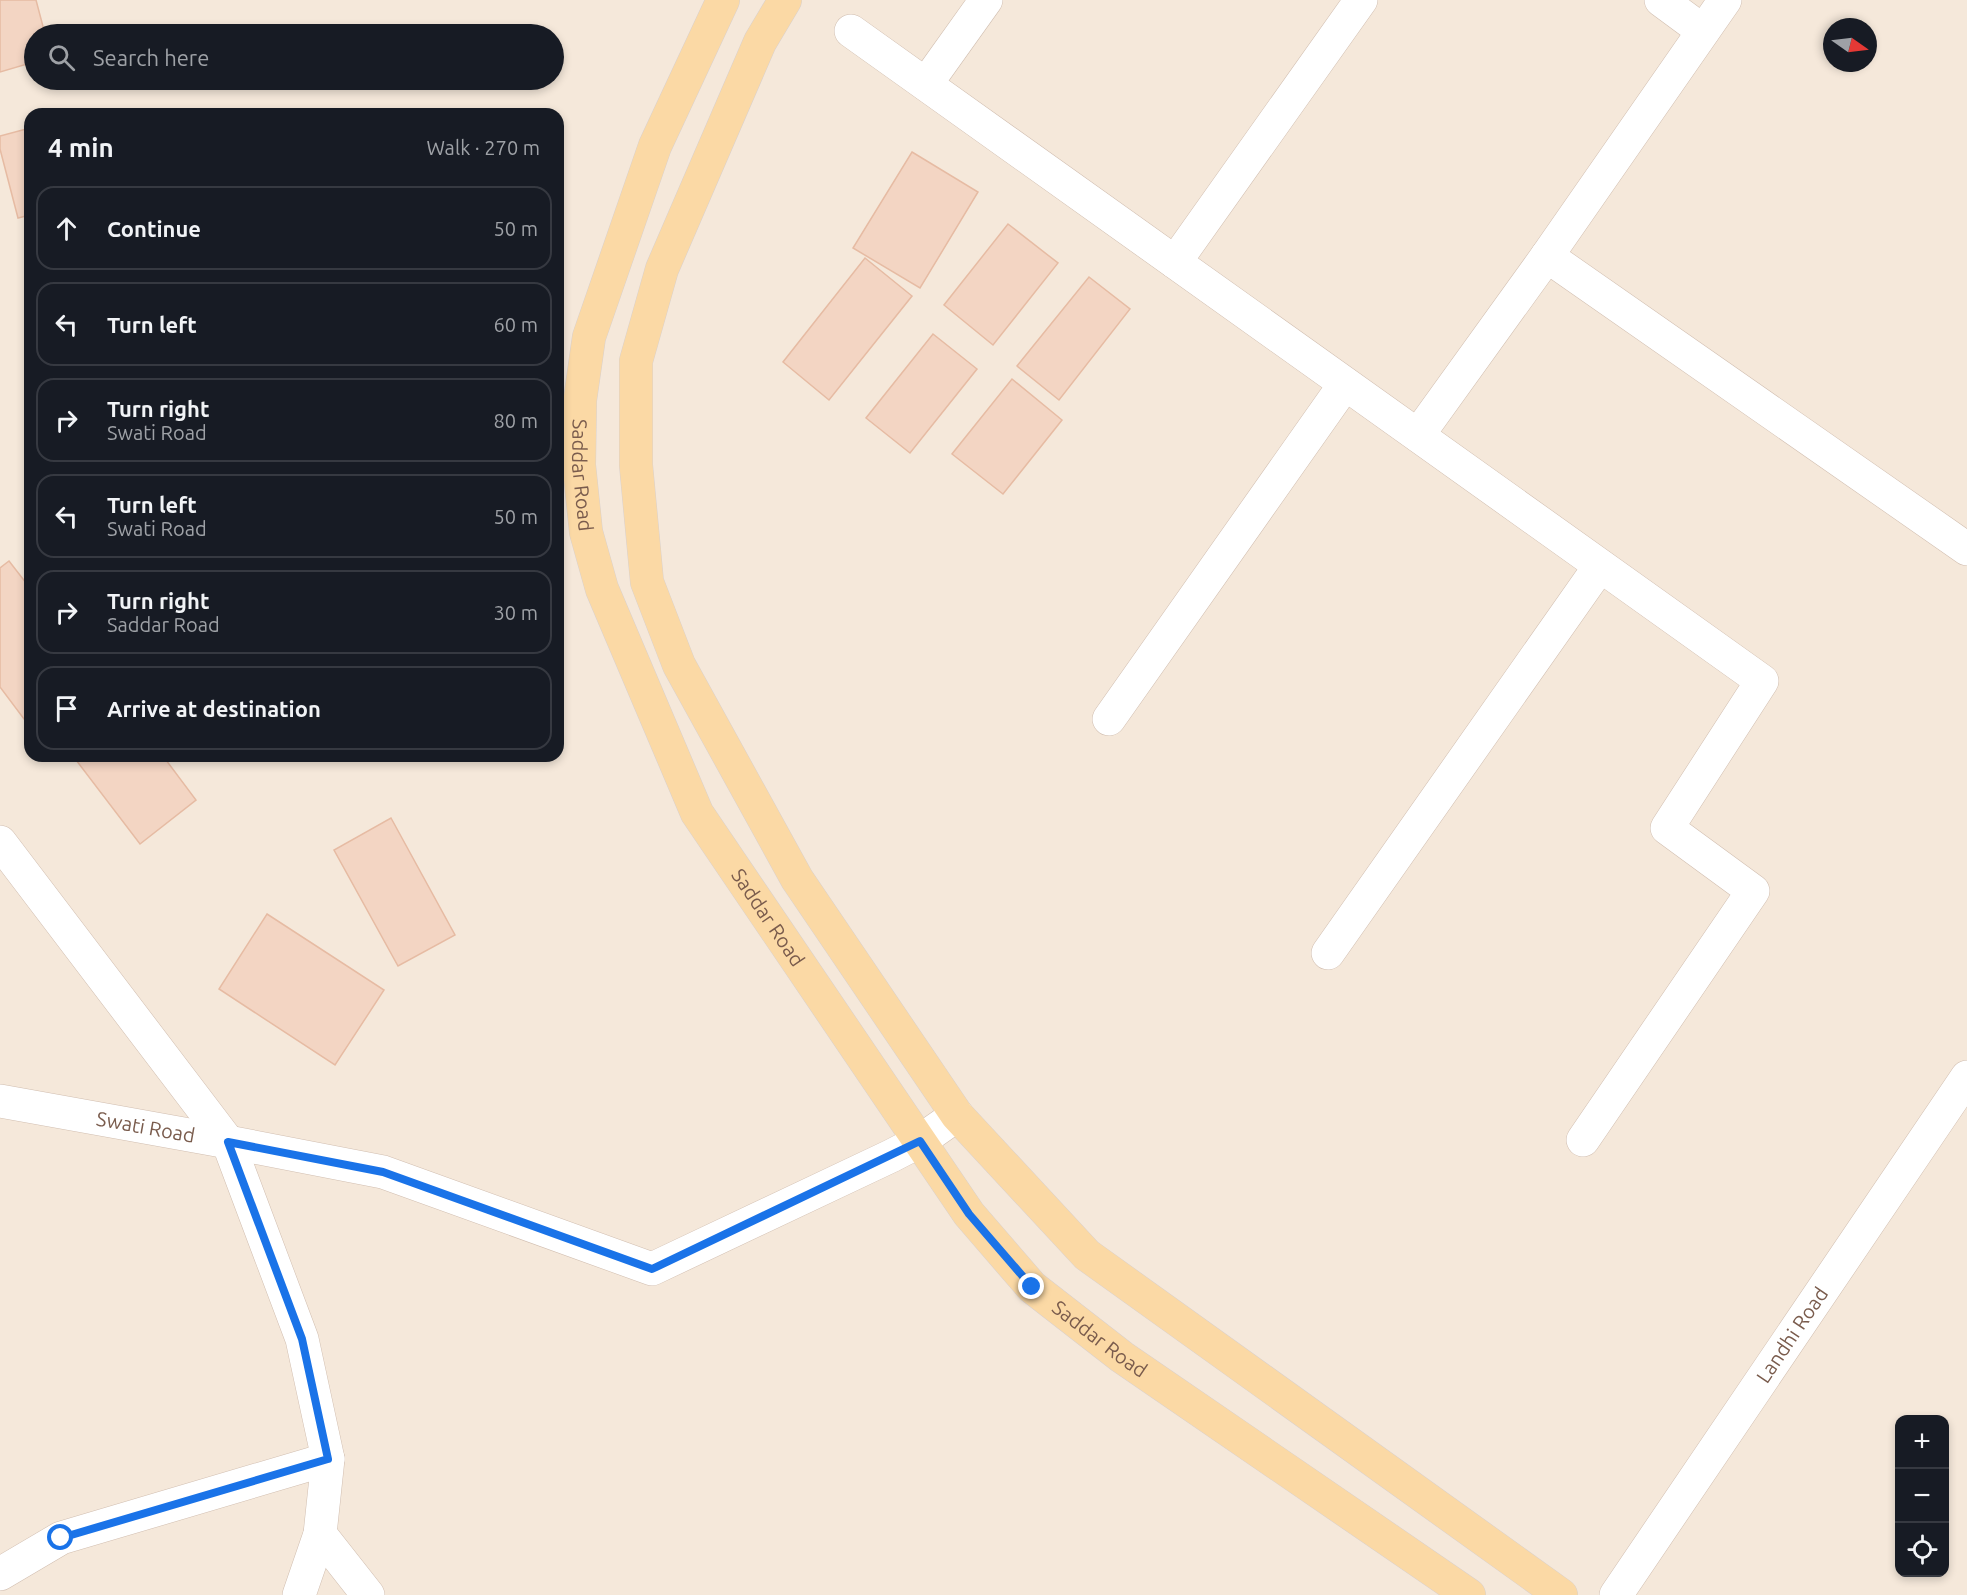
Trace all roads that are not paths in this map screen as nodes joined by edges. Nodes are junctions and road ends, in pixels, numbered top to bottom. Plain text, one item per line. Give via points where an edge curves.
1 (723, 0) edge
2 (784, 0) edge
3 (986, 0) edge
4 (1361, 0) edge
5 (1661, 0) edge
6 (1725, 0) edge
7 (851, 31) dead end
8 (1703, 31) junction
9 (926, 84) junction
10 (1546, 256) junction
11 (1175, 262) junction
12 (1345, 384) junction
13 (1418, 435) junction
14 (1967, 549) edge
15 (1600, 566) junction
16 (1109, 719) dead end
17 (0, 842) edge
18 (1328, 953) dead end
19 (1967, 1077) edge
20 (0, 1101) edge
21 (957, 1115) junction
22 (1583, 1140) dead end
23 (920, 1141) junction
24 (228, 1142) junction
25 (328, 1459) junction
26 (320, 1534) junction
27 (0, 1574) edge
28 (299, 1595) edge
29 (368, 1595) edge
30 (1468, 1595) edge
31 (1561, 1595) edge
32 (1616, 1595) edge

1 - 23 main road, Saddar Road via 655,146 589,337 580,400 579,454 586,532 602,589 697,813
2 - 21 main road via 760,42 662,269 636,361 636,465 647,582 679,665 796,879
3 - 9 street
4 - 11 street
5 - 8 street
6 - 8 street
7 - 9 street
8 - 10 street
9 - 11 street
10 - 13 street
10 - 14 street
11 - 12 street
12 - 13 street
12 - 16 street
13 - 15 street
15 - 18 street
15 - 22 street via 1762,681 1667,828 1753,891
17 - 24 street
19 - 32 street, Landhi Road
20 - 24 street, Swati Road
21 - 23 street, Swati Road
21 - 31 main road via 1087,1255
23 - 24 street, Swati Road via 652,1269 383,1172
23 - 30 main road, Saddar Road via 969,1214 1032,1287 1122,1357
24 - 25 street via 302,1339
25 - 26 street
25 - 27 street via 61,1538
26 - 28 street
26 - 29 street

